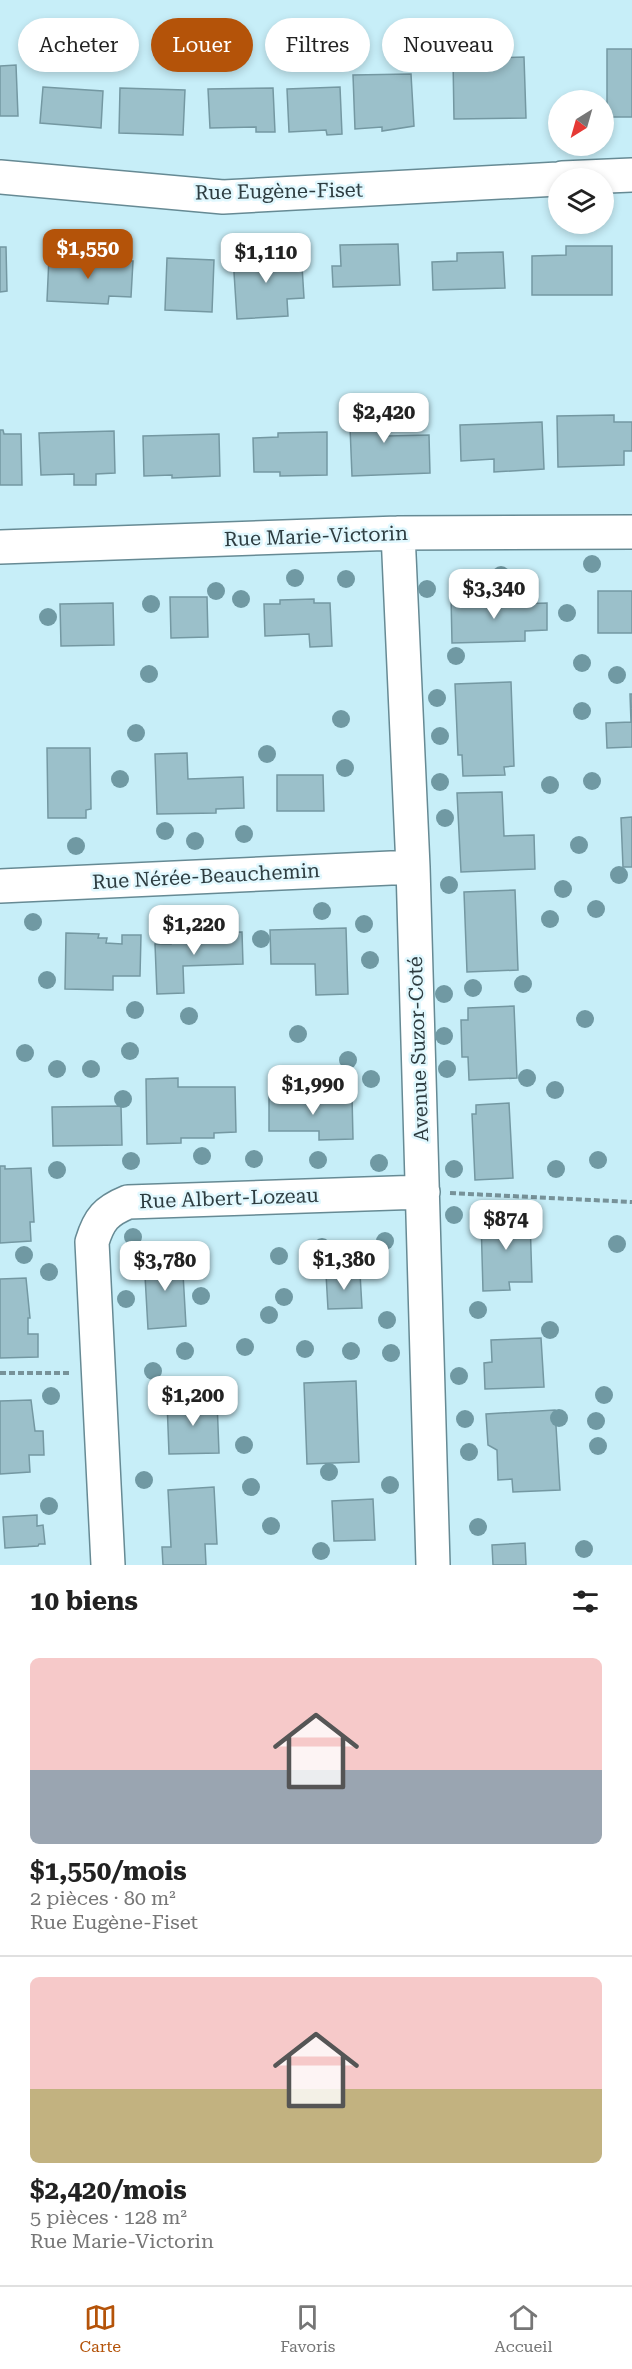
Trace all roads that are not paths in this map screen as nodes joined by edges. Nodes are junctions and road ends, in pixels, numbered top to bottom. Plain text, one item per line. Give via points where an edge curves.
1 (632, 175) edge
2 (614, 176) edge
3 (0, 177) edge
4 (548, 180) edge
5 (632, 532) edge
6 (398, 533) junction
7 (0, 547) edge
8 (413, 867) junction
9 (0, 886) edge
10 (423, 1192) junction
11 (108, 1565) edge
12 (433, 1565) edge

1 - 2 street, Rue Eugène-Fiset
3 - 4 street, Rue Eugène-Fiset via 223,196
5 - 6 street, Rue Marie-Victorin
6 - 7 street, Rue Marie-Victorin
6 - 8 street, Avenue Suzor-Coté
8 - 9 street, Rue Nérée-Beauchemin
8 - 10 street, Avenue Suzor-Coté
10 - 11 street, Rue Albert-Lozeau via 128,1202 112,1208 98,1223 92,1242
10 - 12 street, Avenue Suzor-Coté

